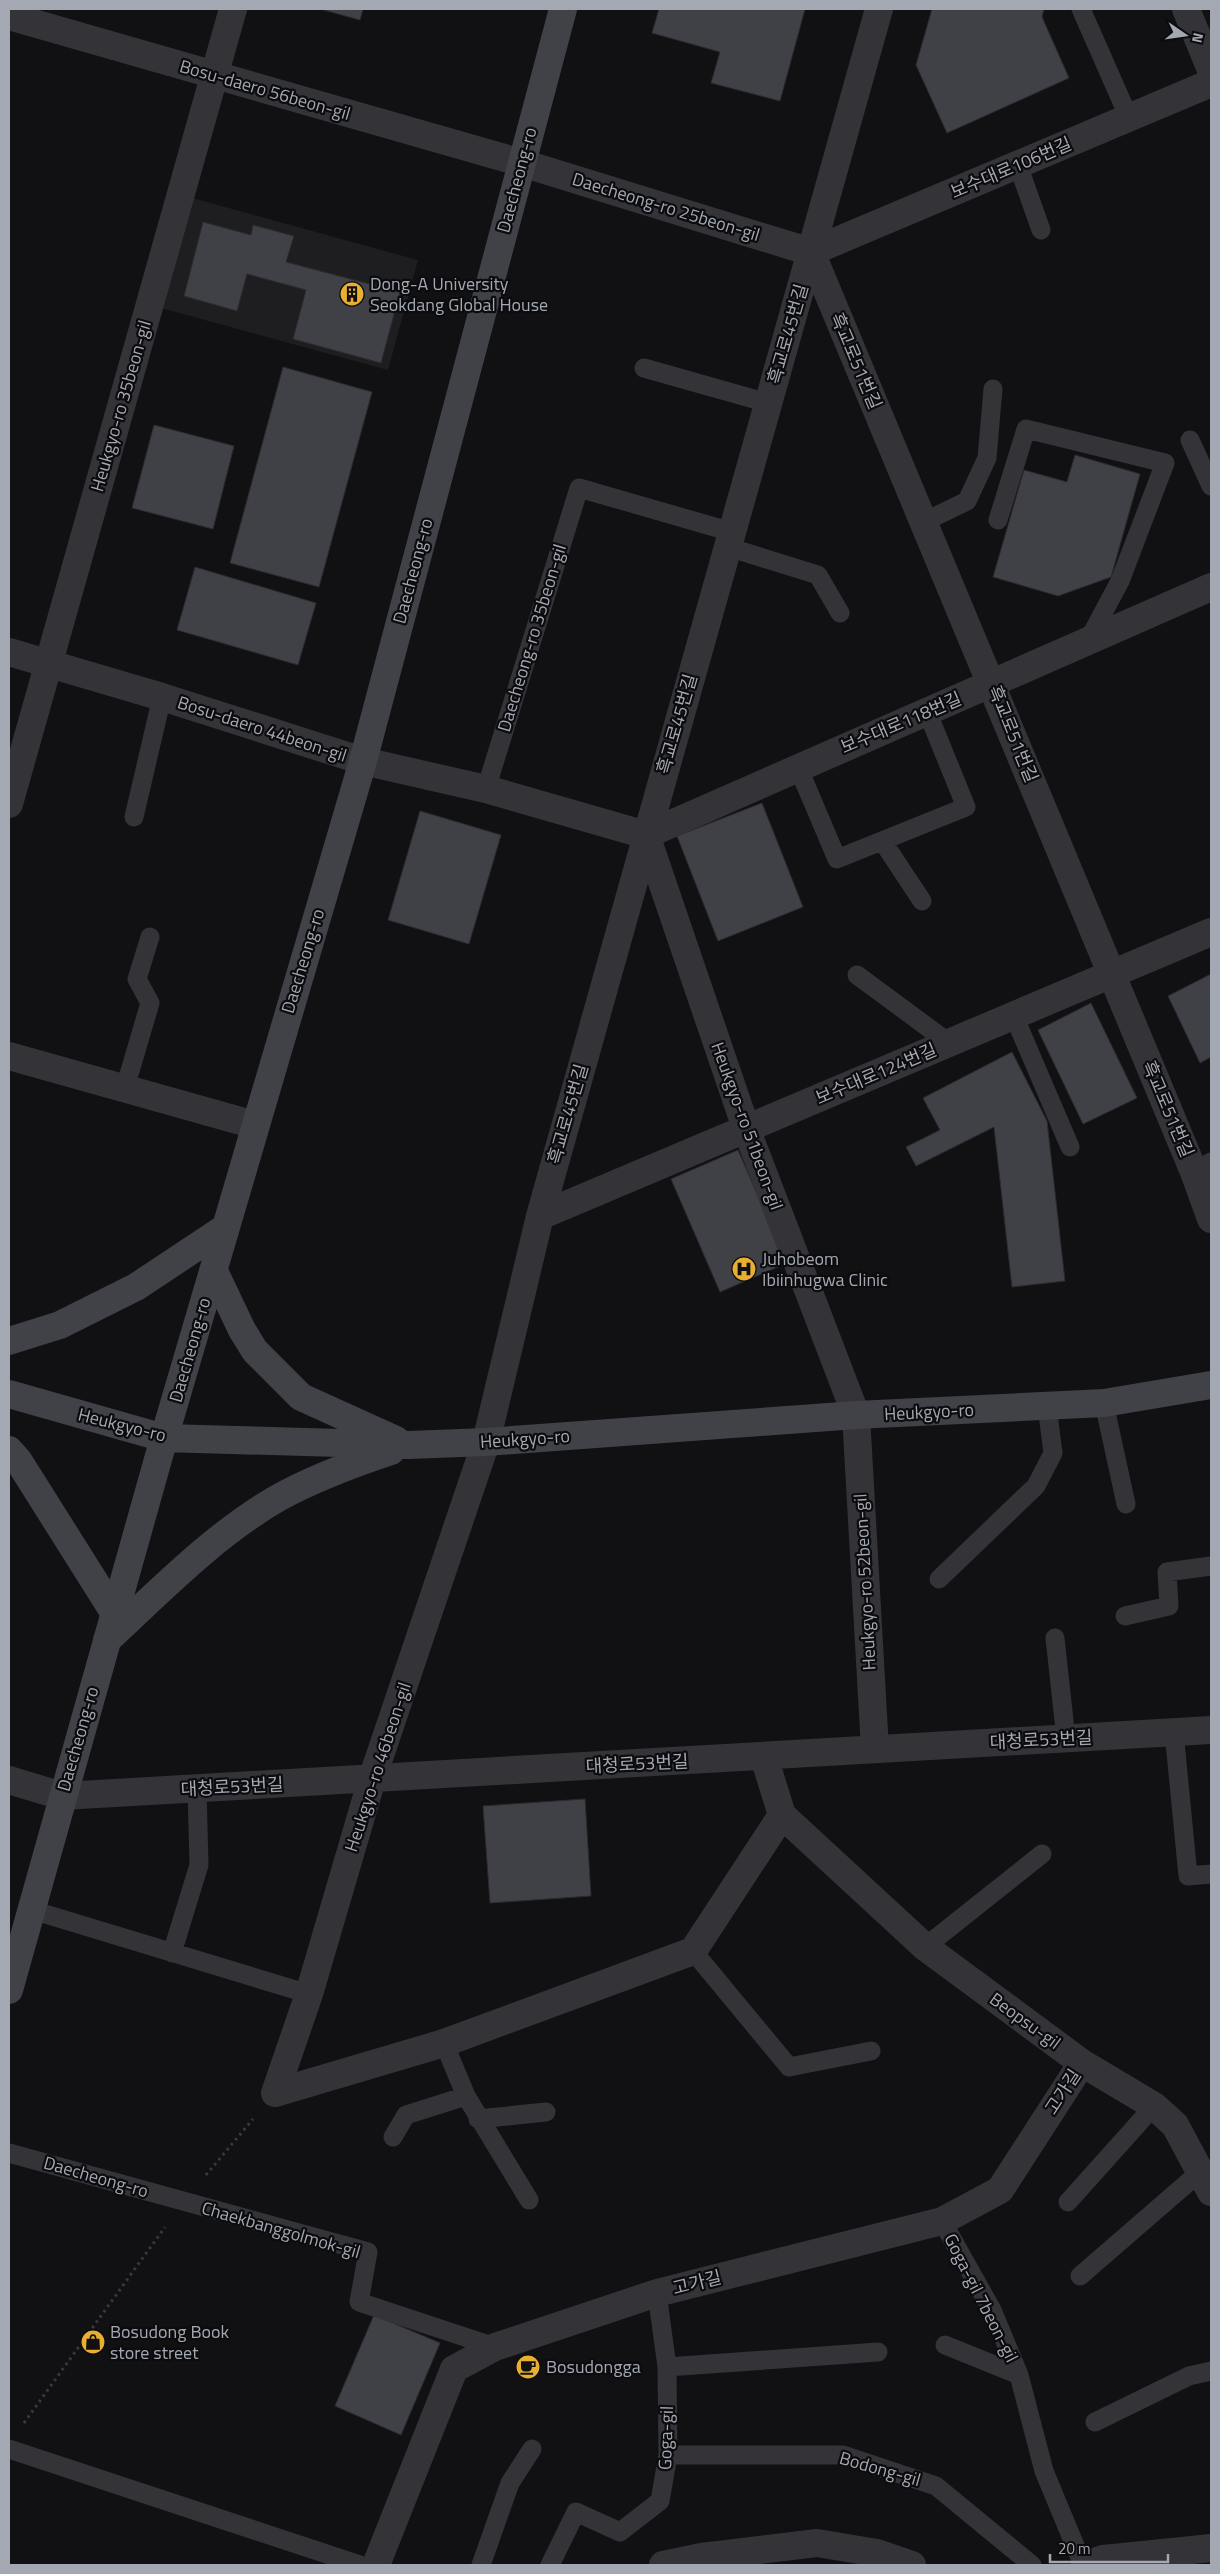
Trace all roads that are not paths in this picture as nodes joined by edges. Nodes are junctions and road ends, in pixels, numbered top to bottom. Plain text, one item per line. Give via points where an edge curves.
1 (233, 9) edge
2 (562, 9) edge
3 (879, 9) edge
4 (1081, 9) edge
5 (1186, 9) edge
6 (9, 16) edge
7 (1211, 70) edge
8 (215, 75) junction
9 (1211, 83) edge
10 (1129, 118) junction
11 (522, 163) junction
12 (1018, 165) junction
13 (1041, 230) dead end
14 (811, 252) junction
15 (644, 368) dead end
16 (993, 389) dead end
17 (768, 403) junction
18 (1190, 440) dead end
19 (1211, 486) edge
20 (998, 520) dead end
21 (924, 522) junction
22 (730, 540) junction
23 (1211, 587) edge
24 (840, 613) dead end
25 (1088, 641) junction
26 (9, 652) edge
27 (49, 664) junction
28 (992, 684) junction
29 (162, 697) junction
30 (927, 711) junction
31 (362, 762) junction
32 (798, 767) junction
33 (486, 789) junction
34 (9, 804) edge
35 (134, 817) dead end
36 (646, 835) junction
37 (883, 842) junction
38 (922, 901) dead end
39 (1211, 932) edge
40 (150, 937) dead end
41 (1112, 974) junction
42 (857, 975) dead end
43 (1014, 1016) junction
44 (949, 1043) junction
45 (9, 1056) edge
46 (125, 1088) junction
47 (255, 1125) junction
48 (746, 1128) junction
49 (1070, 1148) dead end
50 (1203, 1167) edge
51 (540, 1216) junction
52 (1211, 1219) edge
53 (225, 1228) junction
54 (214, 1271) junction
55 (9, 1341) edge
56 (1211, 1385) edge
57 (9, 1394) edge
58 (1104, 1403) junction
59 (1047, 1406) junction
60 (856, 1415) junction
61 (164, 1438) junction
62 (486, 1442) junction
63 (409, 1445) junction
64 (9, 1450) edge
65 (1126, 1504) dead end
66 (1211, 1566) edge
67 (939, 1579) dead end
68 (115, 1614) junction
69 (1125, 1616) dead end
70 (1055, 1638) dead end
71 (106, 1641) junction
72 (1211, 1730) edge
73 (1174, 1732) junction
74 (1066, 1738) junction
75 (875, 1749) junction
76 (764, 1757) junction
77 (372, 1779) junction
78 (9, 1780) edge
79 (197, 1789) junction
80 (62, 1796) junction
81 (782, 1815) junction
82 (1042, 1854) dead end
83 (1211, 1874) edge
84 (32, 1910) junction
85 (925, 1947) junction
86 (693, 1951) junction
87 (172, 1953) junction
88 (9, 1990) edge
89 (309, 1994) junction
90 (444, 2042) junction
91 (871, 2050) dead end
92 (1082, 2063) junction
93 (466, 2096) junction
94 (1154, 2106) junction
95 (546, 2112) dead end
96 (478, 2119) junction
97 (393, 2137) dead end
98 (9, 2153) edge
99 (1206, 2182) edge
100 (529, 2200) dead end
101 (184, 2202) joint
102 (1068, 2202) dead end
103 (942, 2221) junction
104 (1080, 2276) dead end
105 (657, 2292) junction
106 (945, 2345) dead end
107 (495, 2347) junction
108 (878, 2352) dead end
109 (667, 2367) junction
110 (1211, 2371) edge
111 (1020, 2374) junction
112 (1095, 2422) dead end
113 (9, 2449) edge
114 (532, 2449) dead end
115 (668, 2455) junction
116 (1211, 2548) edge
117 (360, 2565) edge
118 (376, 2565) edge
119 (481, 2565) edge
120 (550, 2565) edge
121 (663, 2565) edge
122 (912, 2565) edge
123 (1032, 2565) edge
124 (1084, 2565) edge

1 - 8 street, Heukgyo-ro 35beon-gil
2 - 11 main road, Daecheong-ro
3 - 14 street, 흑교로45번길
4 - 10 lane
5 - 7 street
6 - 8 street, Bosu-daero 56beon-gil
8 - 11 street, Bosu-daero 56beon-gil
8 - 27 street, Heukgyo-ro 35beon-gil
9 - 10 street, 보수대로106번길
10 - 12 street, 보수대로106번길
11 - 14 street, Daecheong-ro 25beon-gil
11 - 31 main road, Daecheong-ro
12 - 13 lane
12 - 14 street, 보수대로106번길
14 - 17 street, 흑교로45번길
14 - 21 street, 흑교로51번길
15 - 17 lane
16 - 21 lane via 987,458 967,501
17 - 22 street, 흑교로45번길
18 - 19 lane
20 - 25 lane via 1026,429 1165,463 1120,581
21 - 28 street, 흑교로51번길
22 - 24 lane via 818,575
22 - 33 lane, Daecheong-ro 35beon-gil via 579,488
22 - 36 street, 흑교로45번길
23 - 25 street, 보수대로118번길
25 - 28 street, 보수대로118번길
26 - 27 street, Bosu-daero 44beon-gil
27 - 29 street, Bosu-daero 44beon-gil
27 - 34 street, Heukgyo-ro 35beon-gil
28 - 30 street, 보수대로118번길
28 - 41 street, 흑교로51번길
29 - 31 street, Bosu-daero 44beon-gil
29 - 35 lane, Bosu-daero 44beon-gil
30 - 32 street, 보수대로118번길
30 - 37 lane via 966,807
31 - 33 street
31 - 47 main road, Daecheong-ro
32 - 36 street, 보수대로118번길
32 - 37 lane via 837,859
33 - 36 street
36 - 48 street, Heukgyo-ro 51beon-gil
36 - 51 street, 흑교로45번길
37 - 38 lane
39 - 41 street, 보수대로124번길
40 - 46 lane via 137,979 150,1003
41 - 43 street, 보수대로124번길
41 - 50 street, 흑교로51번길
42 - 44 lane
43 - 44 street, 보수대로124번길
43 - 49 lane
44 - 48 street, 보수대로124번길
45 - 46 street
46 - 47 street
47 - 53 main road, Daecheong-ro
48 - 51 street, 보수대로124번길
48 - 60 street, Heukgyo-ro 51beon-gil
50 - 52 street, 흑교로51번길
51 - 62 street, 흑교로45번길
53 - 54 main road, Daecheong-ro
53 - 55 main road via 136,1287 60,1325
54 - 61 main road, Daecheong-ro
54 - 63 main road via 255,1350 301,1397
56 - 58 main road, Heukgyo-ro
57 - 61 main road, Heukgyo-ro
58 - 59 main road, Heukgyo-ro
58 - 65 lane
59 - 60 main road, Heukgyo-ro
59 - 67 lane via 1052,1453 1036,1486
60 - 62 main road, Heukgyo-ro
60 - 75 street, Heukgyo-ro 52beon-gil
61 - 63 main road, Heukgyo-ro
61 - 68 main road, Daecheong-ro
62 - 63 main road, Heukgyo-ro
62 - 77 street, Heukgyo-ro 46beon-gil
63 - 71 main road via 339,1469 278,1498 217,1540
64 - 68 main road
66 - 69 lane via 1167,1572 1169,1606
68 - 71 main road, Daecheong-ro
70 - 74 lane
71 - 80 main road, Daecheong-ro
72 - 73 street, 대청로53번길
73 - 74 street, 대청로53번길
73 - 83 lane via 1188,1876
74 - 75 street, 대청로53번길
75 - 76 street, 대청로53번길
76 - 77 street, 대청로53번길
76 - 81 street
77 - 79 street, 대청로53번길
77 - 89 street, Heukgyo-ro 46beon-gil
78 - 80 street, 대청로53번길
79 - 80 street, 대청로53번길
79 - 87 lane via 199,1865
80 - 84 main road, Daecheong-ro
81 - 85 street, Beopsu-gil
81 - 86 street
82 - 85 lane
84 - 87 lane
84 - 88 main road, Daecheong-ro
85 - 92 street, Beopsu-gil
86 - 90 street
86 - 91 lane via 789,2067
87 - 89 lane
89 - 90 street, Heukgyo-ro 46beon-gil via 275,2093
90 - 93 lane
92 - 94 street, Beopsu-gil
92 - 103 street, 고가길 via 1000,2190
93 - 96 lane
93 - 97 lane via 406,2115
94 - 99 street, Beopsu-gil via 1175,2125
94 - 102 lane
95 - 96 lane
96 - 100 lane
98 - 101 lane, Daecheong-ro
99 - 104 lane, Beopsu-gil
101 - 107 lane, Chaekbanggolmok-gil via 368,2252 359,2302
103 - 105 street, 고가길
103 - 111 lane, Goga-gil 7beon-gil via 992,2310
105 - 107 street, 고가길
105 - 109 lane, Goga-gil
106 - 111 lane, Goga-gil 7beon-gil
107 - 118 street, 고가길 via 454,2369
108 - 109 lane
109 - 115 lane, Goga-gil
110 - 112 lane via 1189,2376
111 - 124 lane, Goga-gil 7beon-gil via 1044,2471
113 - 117 lane
114 - 119 lane via 510,2483
115 - 120 lane, Goga-gil via 660,2500 620,2532 576,2512
115 - 123 lane, Bodong-gil via 842,2456 936,2486
116 - 124 street via 1103,2559
121 - 122 street via 701,2557 817,2543 878,2553

